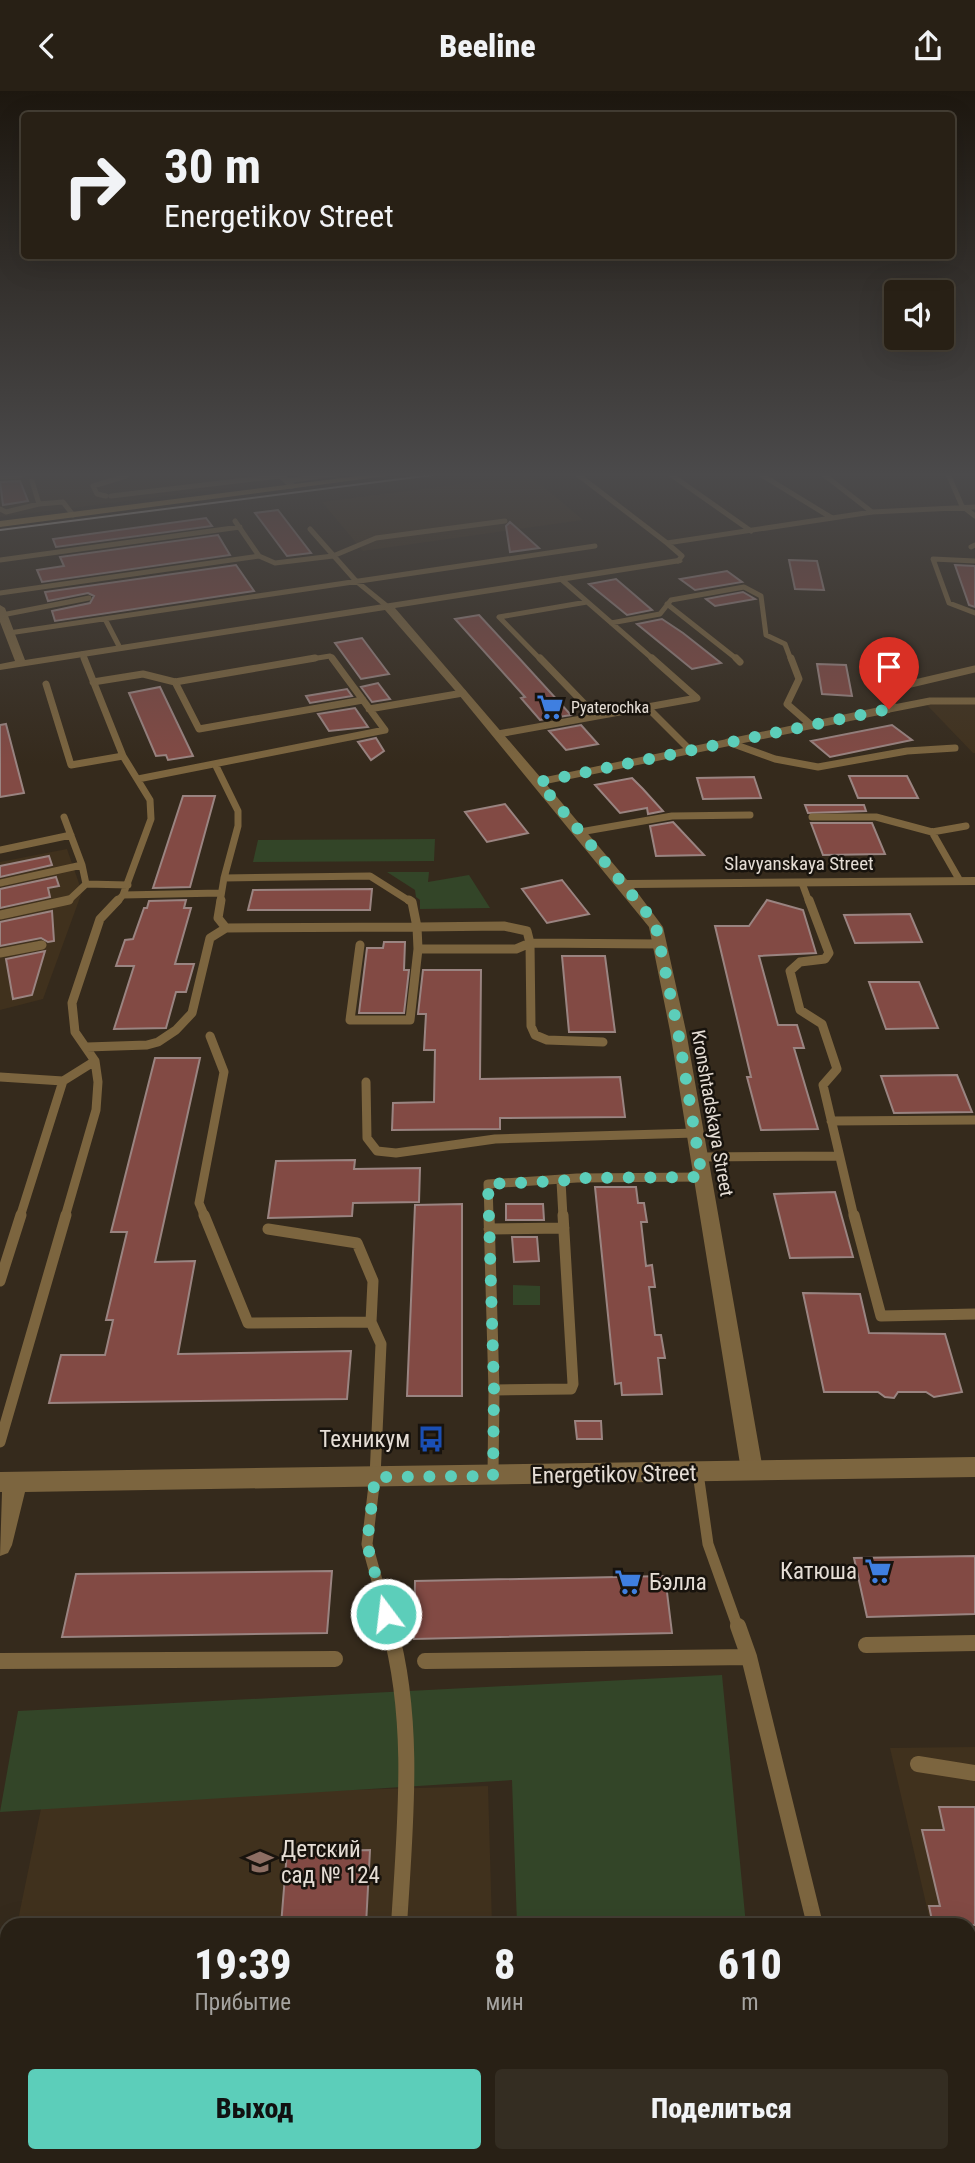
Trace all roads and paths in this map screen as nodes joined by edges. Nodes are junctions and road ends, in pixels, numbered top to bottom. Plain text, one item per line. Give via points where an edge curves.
1 (156, 571) edge
2 (347, 571) edge
3 (426, 571) edge
4 (615, 571) edge
5 (937, 571) edge
6 (561, 579) junction
7 (356, 581) junction
8 (0, 593) edge
9 (89, 598) dead end
10 (587, 602) junction
11 (667, 604) junction
12 (388, 607) junction
13 (1, 612) edge
14 (975, 613) edge
15 (105, 619) junction
16 (611, 623) junction
17 (9, 633) junction
18 (120, 648) junction
19 (82, 654) junction
20 (740, 661) dead end
21 (21, 663) junction
22 (0, 667) edge
23 (975, 669) edge
24 (93, 682) junction
25 (175, 682) junction
26 (46, 684) dead end
27 (463, 693) junction
28 (363, 700) junction
29 (975, 701) edge
30 (647, 708) junction
31 (369, 709) junction
32 (889, 709) junction
33 (596, 716) junction
34 (811, 725) junction
35 (498, 734) junction
36 (729, 742) junction
37 (955, 748) dead end
38 (690, 750) junction
39 (123, 756) junction
40 (216, 766) junction
41 (138, 779) junction
42 (539, 782) junction
43 (750, 815) dead end
44 (64, 817) dead end
45 (812, 817) dead end
46 (965, 826) dead end
47 (580, 832) junction
48 (932, 832) junction
49 (71, 835) junction
50 (0, 850) edge
51 (82, 865) junction
52 (224, 878) junction
53 (968, 881) edge
54 (0, 883) edge
55 (802, 883) junction
56 (86, 884) junction
57 (623, 884) junction
58 (128, 885) junction
59 (123, 894) junction
60 (220, 894) junction
61 (0, 915) edge
62 (417, 927) junction
63 (226, 928) junction
64 (530, 943) junction
65 (660, 944) junction
66 (42, 945) dead end
67 (360, 945) dead end
68 (418, 949) junction
69 (0, 953) edge
70 (210, 1036) dead end
71 (603, 1042) dead end
72 (87, 1047) junction
73 (95, 1061) junction
74 (0, 1077) edge
75 (63, 1081) junction
76 (366, 1082) dead end
77 (975, 1120) edge
78 (831, 1121) junction
79 (695, 1133) junction
80 (838, 1156) junction
81 (699, 1157) junction
82 (702, 1177) junction
83 (561, 1181) junction
84 (268, 1229) dead end
85 (489, 1229) junction
86 (564, 1229) junction
87 (0, 1282) edge
88 (975, 1314) edge
89 (371, 1322) junction
90 (494, 1389) junction
91 (0, 1442) edge
92 (975, 1467) edge
93 (752, 1470) junction
94 (698, 1473) junction
95 (493, 1476) junction
96 (375, 1477) junction
97 (8, 1482) edge
98 (0, 1545) edge
99 (975, 1643) edge
100 (866, 1645) dead end
101 (750, 1657) junction
102 (335, 1660) dead end
103 (0, 1661) edge
104 (425, 1661) dead end
105 (918, 1765) dead end
106 (975, 1773) edge
107 (399, 1918) edge
108 (813, 1918) edge

1 - 8 lane
2 - 7 lane
3 - 7 lane
4 - 6 street
5 - 14 lane via 949,603
6 - 10 lane
6 - 12 street
7 - 12 lane
7 - 15 lane
9 - 13 lane
10 - 16 lane
10 - 33 lane via 499,617
11 - 16 lane via 660,614
11 - 20 lane
11 - 34 lane via 744,587 761,596 766,635 785,644 799,679 787,704
12 - 18 street
12 - 27 street, Kronshtadskaya Street
13 - 17 street
15 - 17 lane
15 - 18 lane
16 - 30 lane via 697,698
17 - 21 street
18 - 19 street
19 - 21 street
19 - 24 lane
21 - 22 street
23 - 32 lane via 898,687
24 - 25 lane via 143,674
24 - 39 lane
25 - 28 lane via 330,656
25 - 28 lane via 199,729
26 - 39 lane via 71,765
27 - 31 lane
27 - 35 street, Kronshtadskaya Street
28 - 31 lane
29 - 32 lane via 930,701
30 - 33 lane
30 - 38 lane
31 - 40 lane via 386,730
32 - 34 street
33 - 35 lane
34 - 36 street
35 - 42 street, Kronshtadskaya Street
36 - 37 lane via 775,759 818,767 907,751
36 - 38 street
38 - 42 street
39 - 41 lane
40 - 41 lane
40 - 52 lane via 238,811
41 - 58 lane via 150,800 151,819
42 - 47 street, Kronshtadskaya Street
43 - 47 lane via 672,816
44 - 49 lane
45 - 48 lane via 876,817
46 - 48 lane
47 - 57 street, Kronshtadskaya Street
48 - 53 lane
49 - 50 lane
49 - 51 lane
51 - 54 lane
51 - 56 lane
52 - 60 lane
52 - 62 lane via 370,876 412,902
53 - 55 street, Slavyanskaya Street
55 - 57 street, Slavyanskaya Street
55 - 78 lane via 828,953 825,959 800,962 790,971 800,1010 822,1024 837,1069 823,1085
56 - 58 lane
56 - 61 lane via 69,900
57 - 65 street, Kronshtadskaya Street via 651,918
58 - 59 lane
59 - 60 lane
59 - 72 lane via 100,919 72,1003 75,1033
60 - 63 lane via 219,918
62 - 63 lane
62 - 64 lane via 504,926 527,930
62 - 68 lane
63 - 72 lane via 210,938 192,1013 176,1030 147,1045
64 - 65 lane
64 - 68 lane via 516,949
64 - 71 lane via 531,1026 536,1035 547,1040
65 - 79 street, Kronshtadskaya Street
66 - 69 lane
67 - 68 lane via 350,1020 410,1020
70 - 89 lane via 224,1072 199,1203 248,1323
72 - 73 lane
73 - 75 lane
73 - 91 lane via 96,1110
74 - 75 lane
75 - 87 lane
76 - 79 lane via 367,1138 377,1150 396,1153 495,1139
77 - 78 lane
78 - 80 lane
79 - 81 street, Kronshtadskaya Street
80 - 81 lane
80 - 88 lane via 881,1316
81 - 82 street, Kronshtadskaya Street
82 - 83 lane
82 - 93 street, Kronshtadskaya Street
83 - 85 lane via 488,1184
83 - 86 lane
84 - 89 lane via 357,1243 373,1281
85 - 86 lane
85 - 90 lane
86 - 90 lane via 573,1384 570,1389
89 - 96 lane via 381,1344
90 - 95 lane
92 - 93 street, Energetikov Street
93 - 94 street, Energetikov Street
94 - 95 street, Energetikov Street
94 - 101 lane via 708,1544
95 - 96 street, Energetikov Street
96 - 97 street, Energetikov Street
96 - 107 lane via 367,1544 399,1661 407,1788
97 - 98 street
99 - 100 lane
101 - 104 lane
101 - 108 lane
102 - 103 lane
105 - 106 lane

